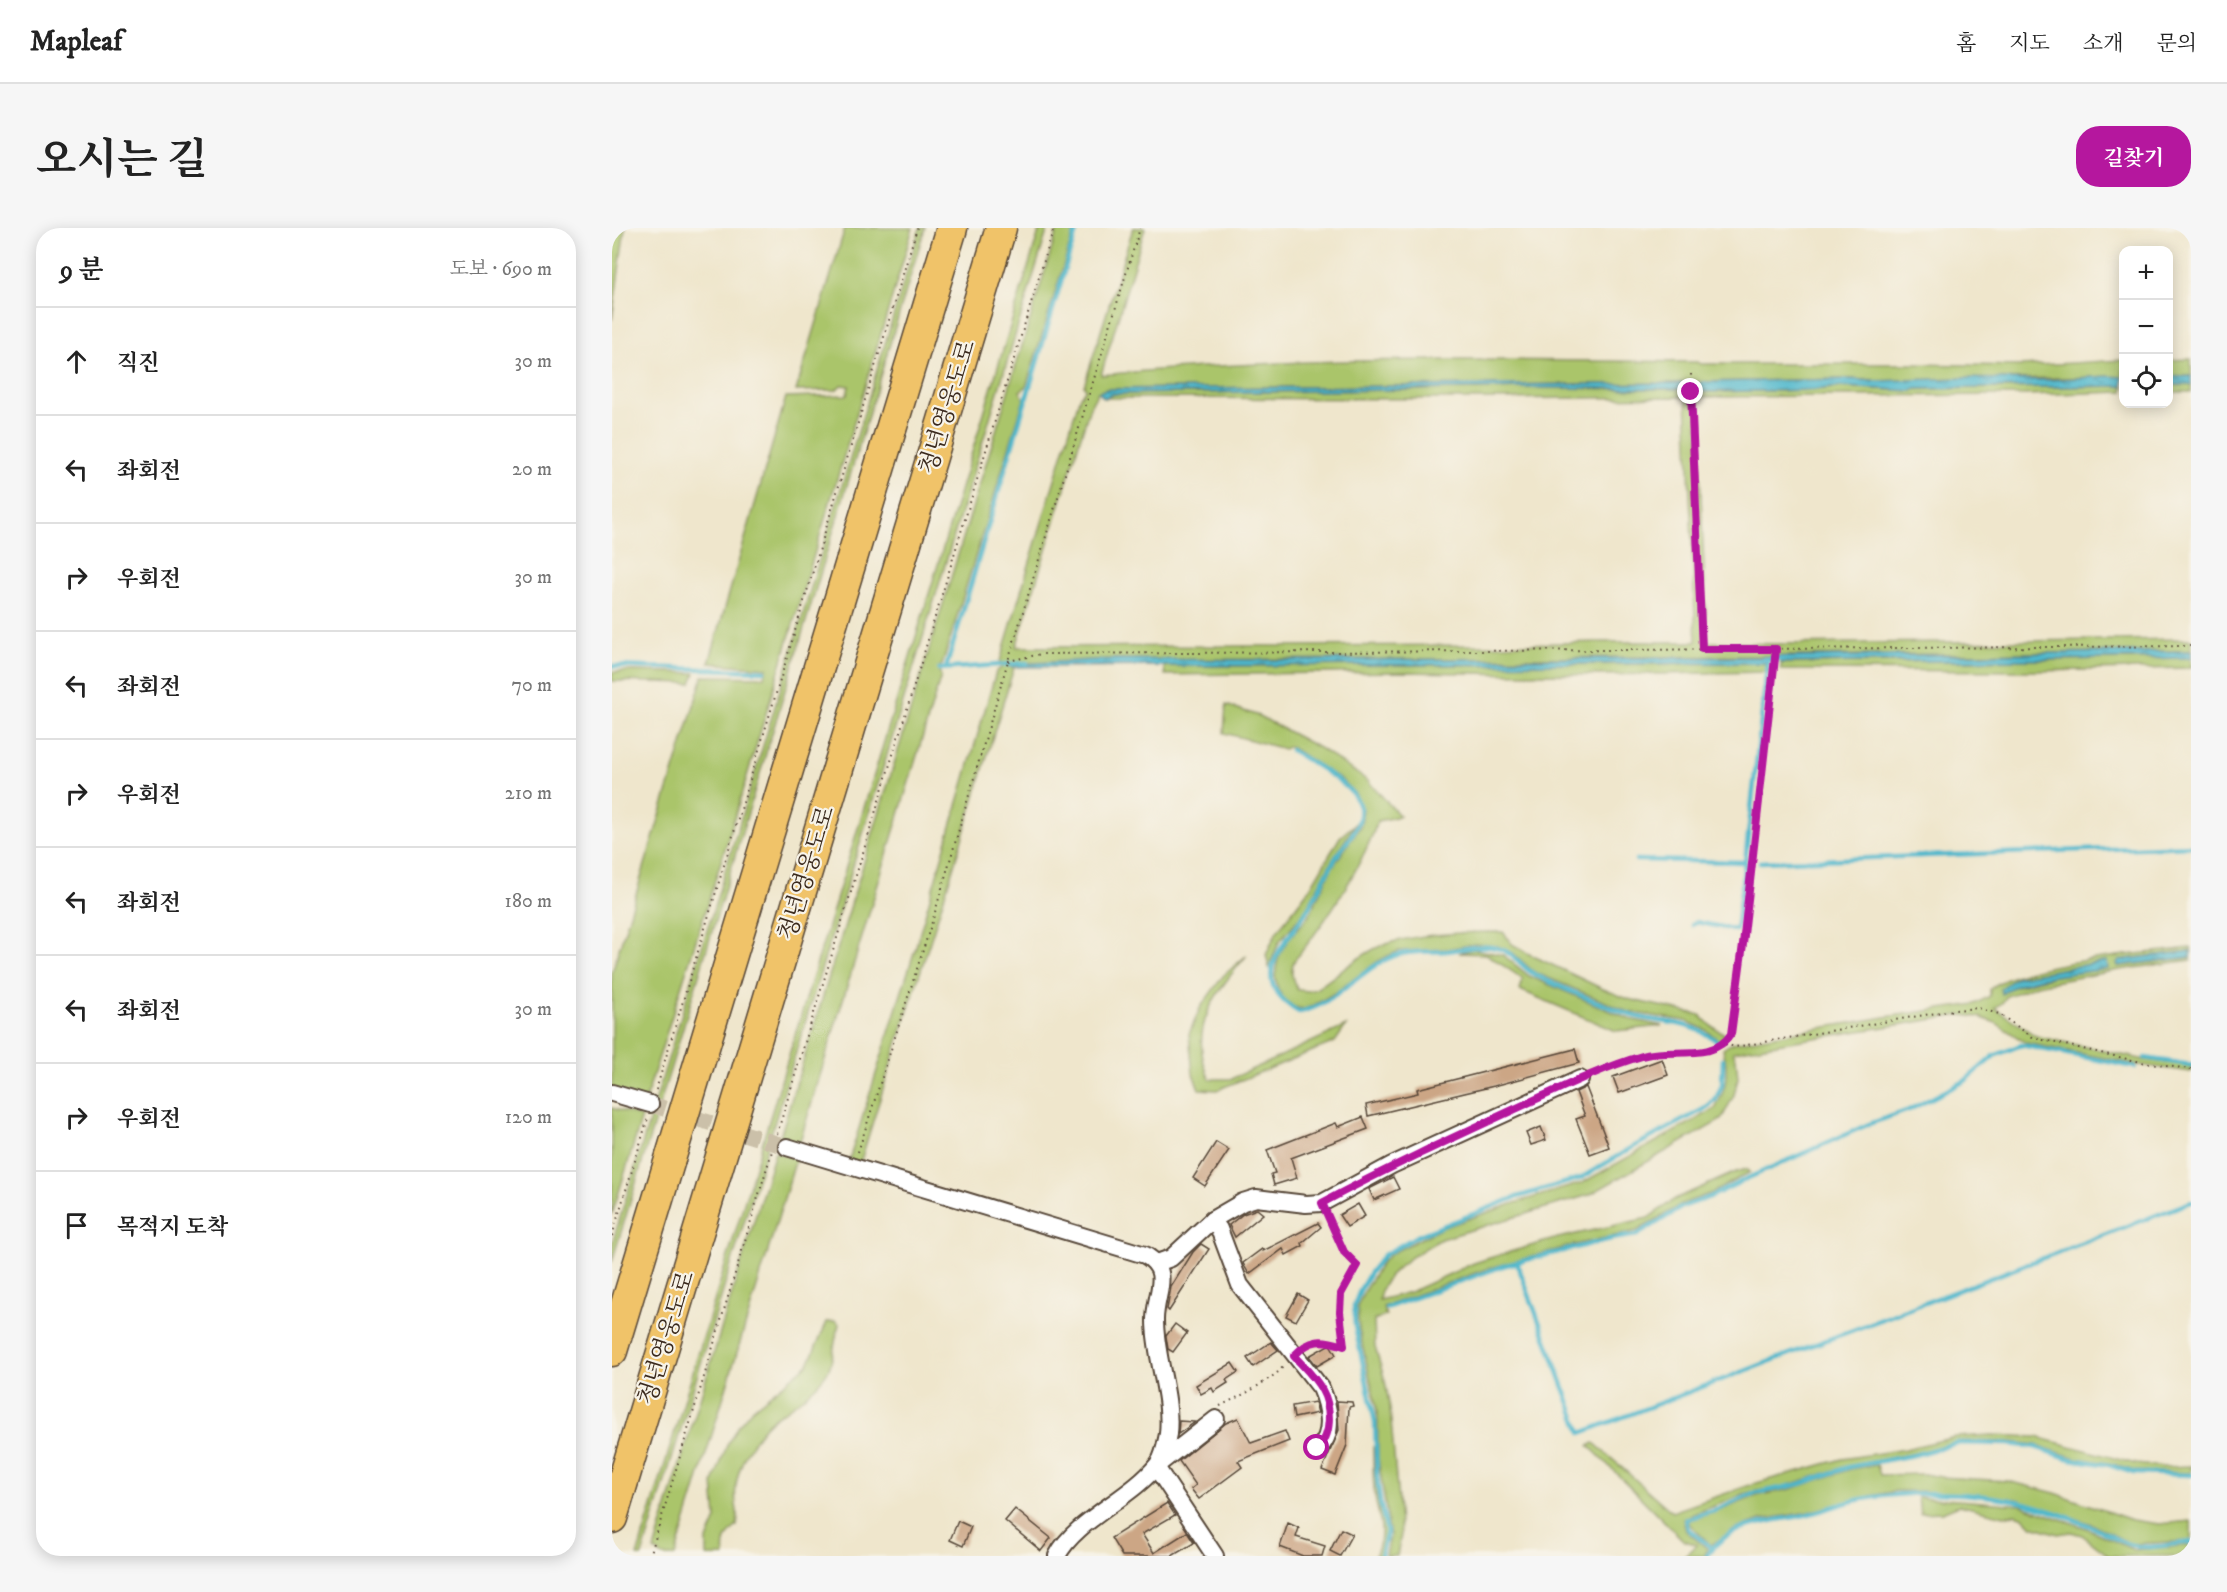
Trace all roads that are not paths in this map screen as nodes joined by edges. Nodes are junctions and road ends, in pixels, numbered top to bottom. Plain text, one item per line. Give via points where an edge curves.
1 (952, 228) edge
2 (1001, 228) edge
3 (1580, 1080) road end
4 (612, 1093) edge
5 (651, 1105) tunnel mouth
6 (779, 1142) tunnel mouth
7 (1212, 1221) junction
8 (1157, 1263) junction
9 (612, 1351) edge
10 (1216, 1419) road end
11 (1317, 1448) dead end
12 (1158, 1465) junction
13 (612, 1518) edge
14 (1057, 1556) edge
15 (1215, 1556) edge

1 - 9 highway, 청년영웅도로
2 - 13 highway, 청년영웅도로
3 - 7 street via 1392,1165 1322,1203 1256,1198
4 - 5 street
6 - 8 street via 1145,1255
7 - 8 street via 1171,1258
7 - 11 street via 1219,1229 1240,1285 1321,1388 1329,1415 1325,1443
8 - 12 street via 1161,1279 1155,1313 1156,1350 1169,1420
10 - 12 street
12 - 14 street via 1076,1533
12 - 15 street

